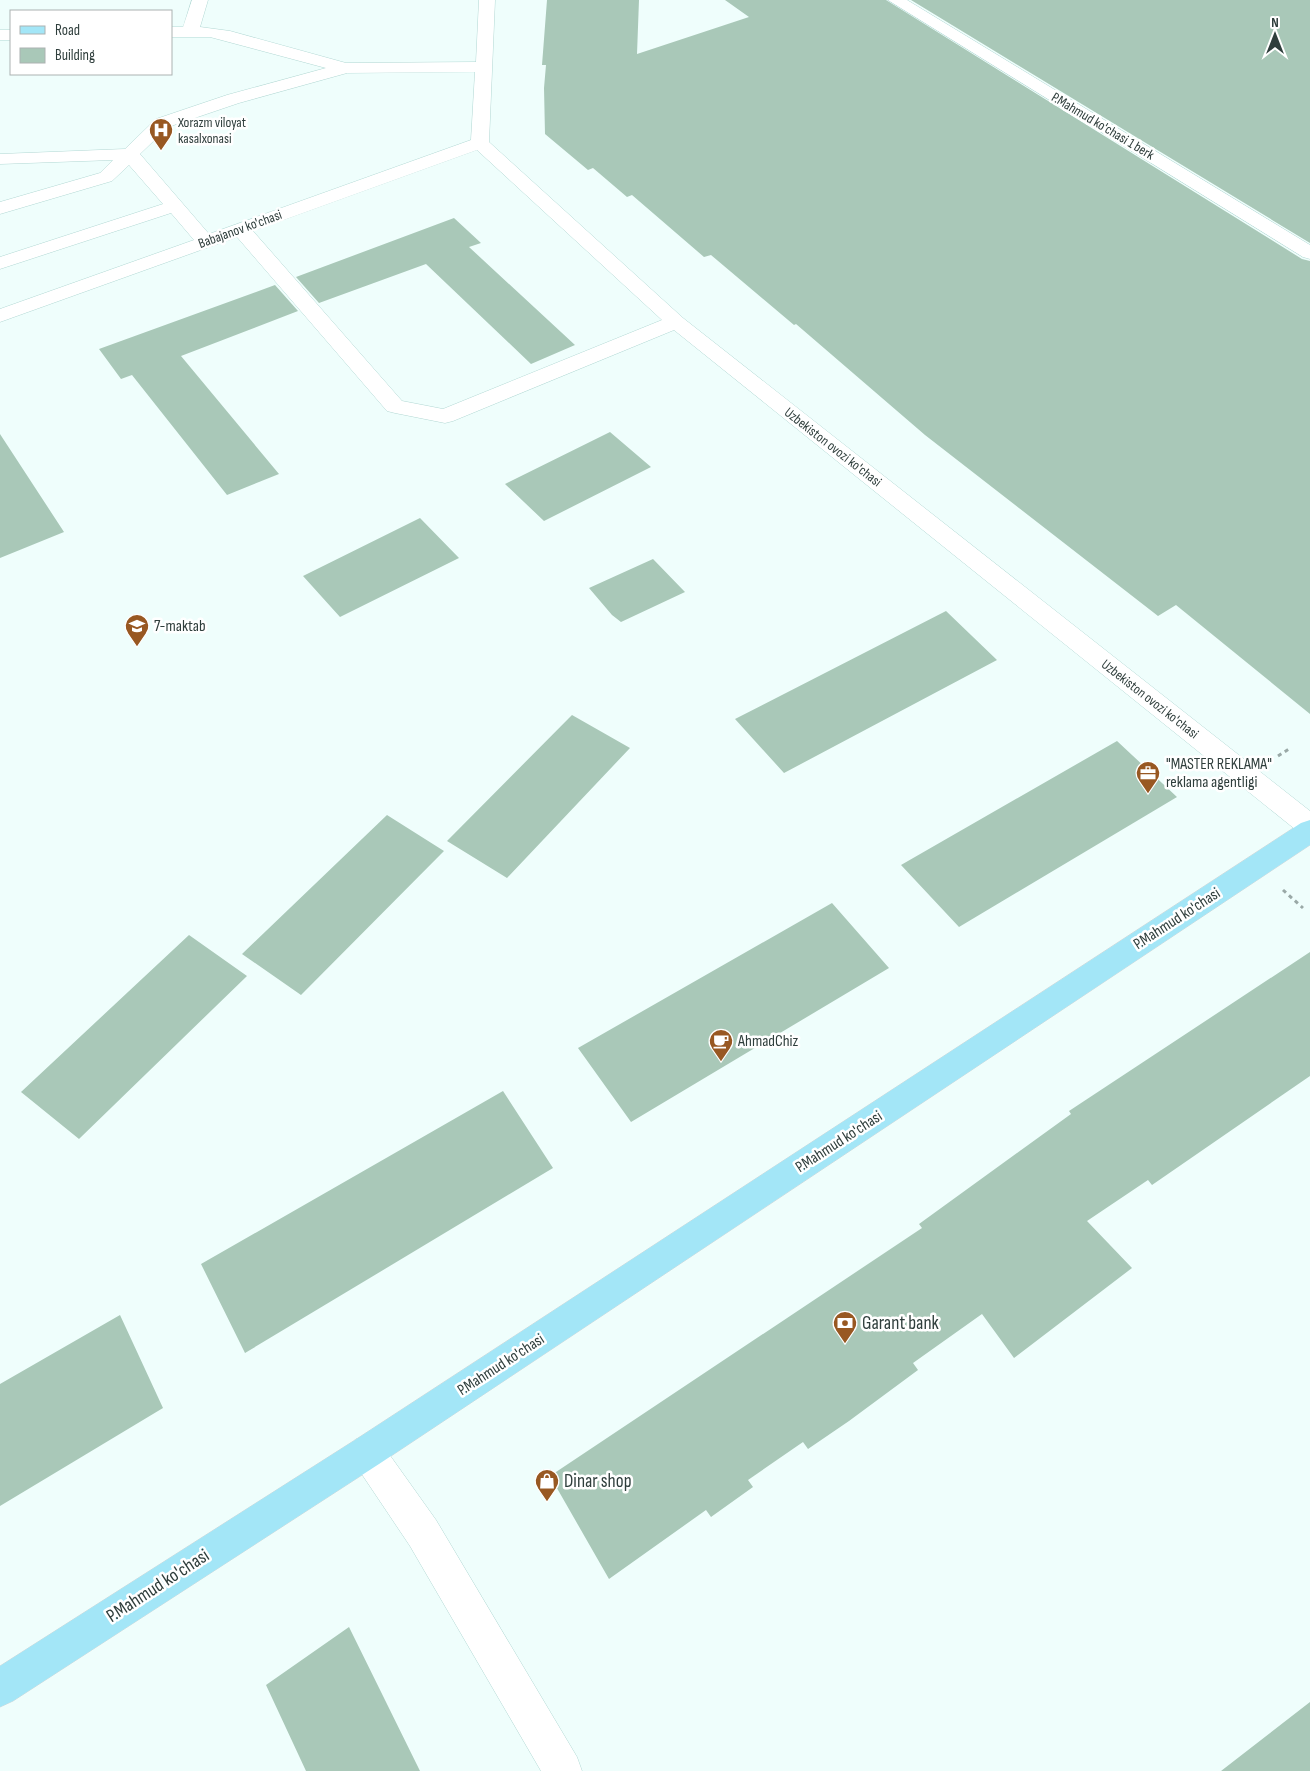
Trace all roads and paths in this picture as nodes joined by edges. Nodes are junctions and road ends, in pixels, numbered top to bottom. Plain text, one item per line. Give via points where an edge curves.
1 (200, 0) edge
2 (487, 0) edge
3 (896, 0) edge
4 (172, 32) edge
5 (190, 32) junction
6 (484, 67) junction
7 (346, 68) junction
8 (480, 143) junction
9 (130, 154) junction
10 (0, 159) edge
11 (174, 206) junction
12 (0, 208) edge
13 (240, 228) junction
14 (205, 242) junction
15 (1310, 253) edge
16 (0, 263) edge
17 (0, 316) edge
18 (676, 322) junction
19 (1310, 826) edge
20 (1310, 831) edge
21 (368, 1452) junction
22 (0, 1688) edge
23 (563, 1771) edge

1 - 5 street
2 - 6 street
3 - 15 street, P.Mahmud ko'chasi 1 berk
4 - 5 street
5 - 7 street via 230,36
6 - 7 street
6 - 8 street
7 - 9 street via 233,99 162,123
8 - 13 street, Babajanov ko'chasi
8 - 18 street, Uzbekiston ovozi ko'chasi
9 - 10 street
9 - 11 street
9 - 12 street via 106,177
11 - 14 street
11 - 16 street
13 - 14 street, Babajanov ko'chasi
13 - 18 street via 395,406 445,416
14 - 17 street, Babajanov ko'chasi
18 - 19 street, Uzbekiston ovozi ko'chasi
20 - 21 main road, P.Mahmud ko'chasi
21 - 22 main road, P.Mahmud ko'chasi
21 - 23 street via 423,1533

